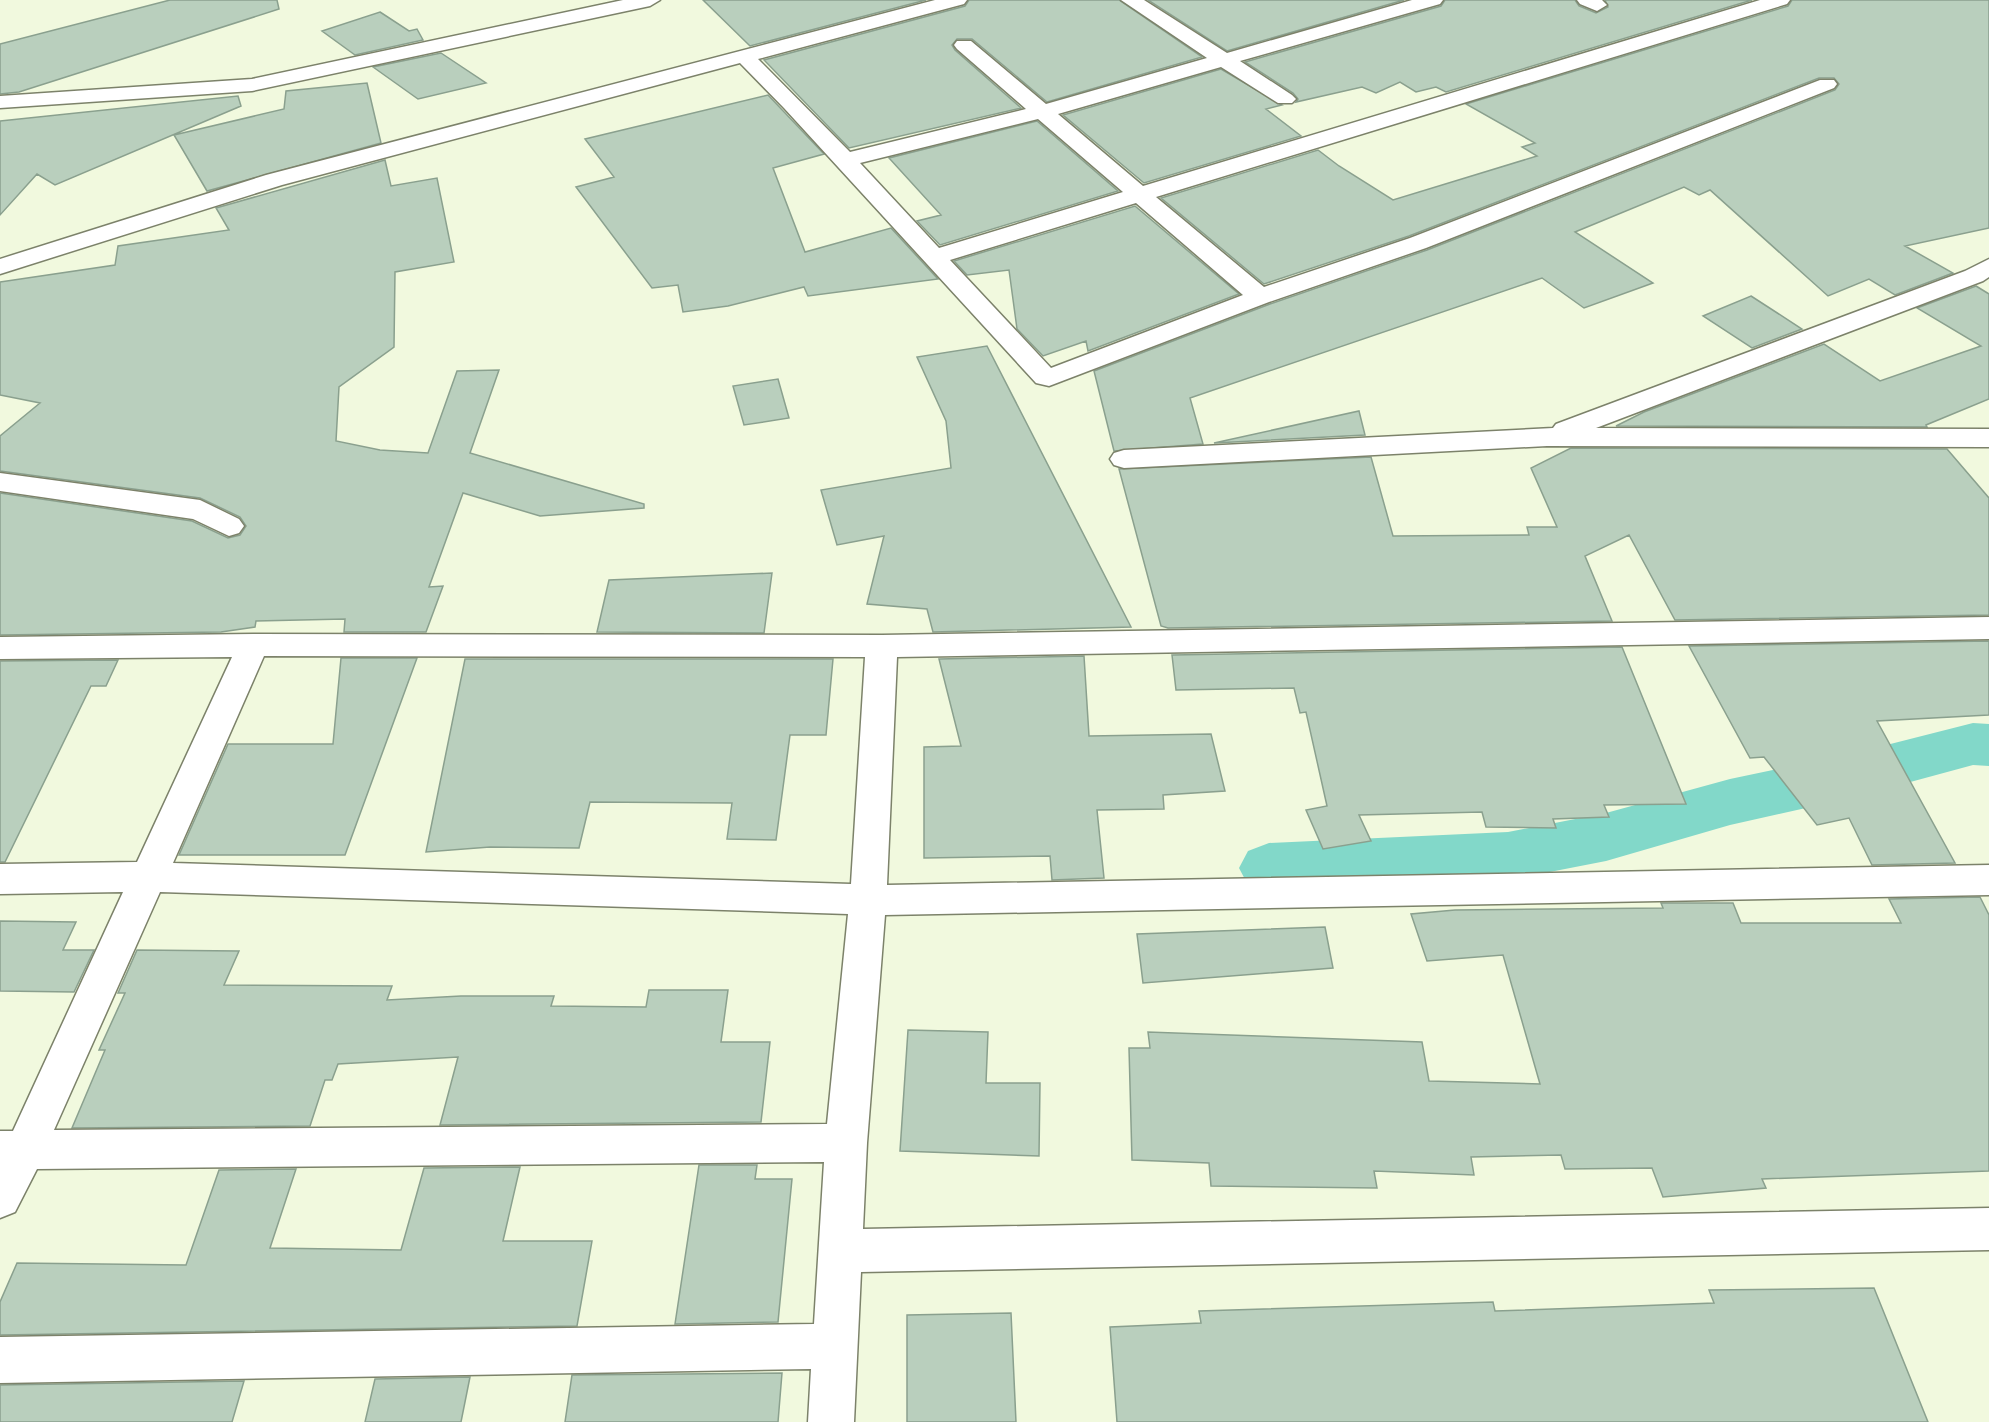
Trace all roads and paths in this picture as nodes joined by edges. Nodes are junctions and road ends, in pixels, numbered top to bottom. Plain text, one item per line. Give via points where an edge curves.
1 (650, 0) edge
2 (957, 0) edge
3 (1131, 0) edge
4 (1433, 0) edge
5 (1780, 0) edge
6 (964, 45) dead end
7 (745, 57) junction
8 (1225, 62) junction
9 (1827, 84) dead end
10 (1285, 99) dead end
11 (0, 102) edge
12 (1044, 111) junction
13 (845, 160) junction
14 (1140, 195) junction
15 (934, 257) junction
16 (1989, 266) edge
17 (0, 267) edge
18 (1260, 297) junction
19 (1547, 438) junction
20 (1989, 438) edge
21 (1124, 459) dead end
22 (0, 482) edge
23 (229, 525) dead end
24 (1989, 628) edge
25 (253, 645) junction
26 (882, 646) junction
27 (0, 648) edge
28 (147, 877) junction
29 (0, 879) edge
30 (1989, 880) edge
31 (868, 900) junction
32 (846, 1143) junction
33 (12, 1150) edge
34 (0, 1198) edge
35 (1989, 1229) edge
36 (840, 1251) junction
37 (836, 1346) junction
38 (0, 1360) edge
39 (831, 1422) edge

1 - 11 street via 252,85
2 - 7 street
3 - 8 street
4 - 8 street
5 - 14 street
6 - 12 street
7 - 13 street
7 - 17 street via 274,180
8 - 10 street
8 - 12 street
9 - 18 street via 1418,243
12 - 13 street
12 - 14 street
13 - 15 street
14 - 15 street
14 - 18 street
15 - 18 street via 1049,378
16 - 19 street via 1974,276
19 - 20 street
19 - 21 street
22 - 23 street via 200,510
24 - 26 street
25 - 26 street
25 - 27 street
25 - 28 street
26 - 31 street
28 - 29 street
28 - 31 street
28 - 33 street
30 - 31 street
31 - 32 street
32 - 33 street
32 - 36 street
33 - 34 street
35 - 36 street
36 - 37 street
37 - 38 street
37 - 39 street

